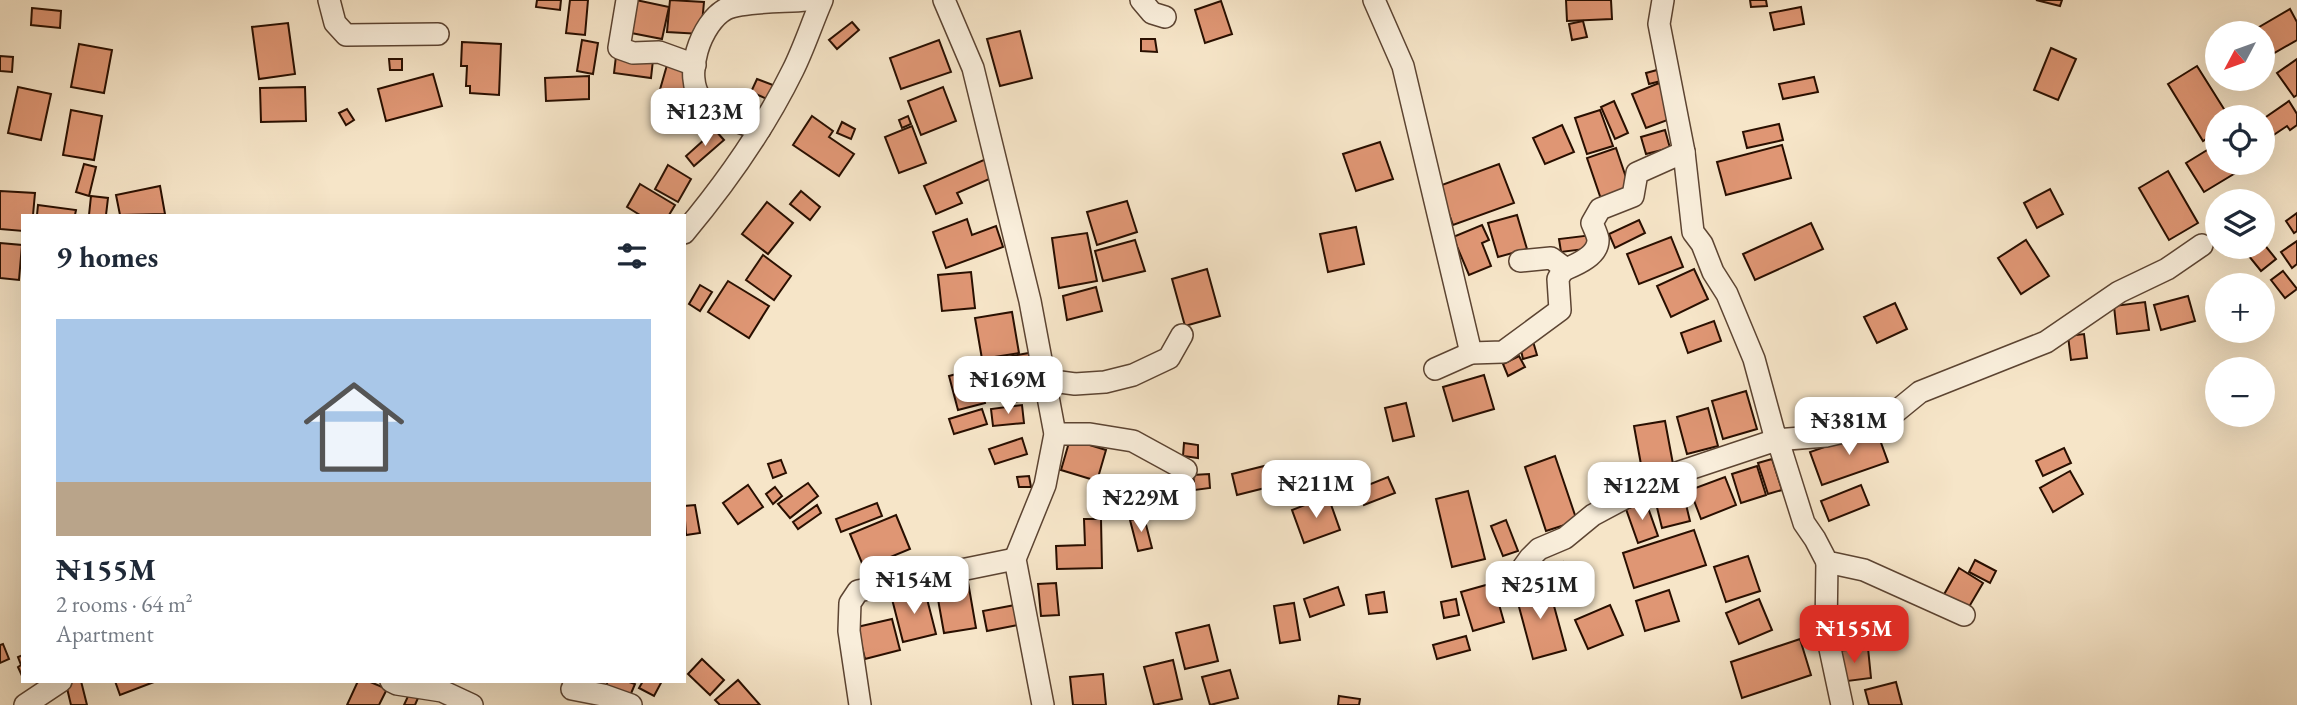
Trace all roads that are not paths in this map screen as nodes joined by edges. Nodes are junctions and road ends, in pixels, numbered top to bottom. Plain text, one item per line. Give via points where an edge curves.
1 (329, 0) edge
2 (627, 0) edge
3 (806, 0) edge
4 (821, 0) edge
5 (944, 0) edge
6 (1141, 0) edge
7 (1374, 0) edge
8 (1663, 0) edge
9 (1165, 17) dead end
10 (439, 34) dead end
11 (695, 65) junction
12 (760, 128) junction
13 (1684, 152) junction
14 (686, 231) edge
15 (2202, 244) dead end
16 (1520, 261) dead end
17 (1564, 268) junction
18 (1182, 335) dead end
19 (1471, 353) junction
20 (1435, 369) dead end
21 (1045, 380) junction
22 (1055, 434) junction
23 (1776, 440) junction
24 (1186, 470) dead end
25 (1015, 559) junction
26 (1827, 562) junction
27 (1504, 594) dead end
28 (1964, 615) dead end
29 (58, 683) edge
30 (395, 683) edge
31 (571, 692) edge
32 (25, 705) edge
33 (472, 705) edge
34 (631, 705) edge
35 (860, 705) edge
36 (1043, 705) edge
37 (1842, 705) edge

1 - 10 street via 335,23 346,35
2 - 11 street via 619,48 632,53 659,52
3 - 11 street via 727,8 712,19 696,50
4 - 12 street via 793,71
5 - 21 street via 973,68
6 - 9 street via 1152,13
7 - 19 street via 1403,66
8 - 13 street via 1658,24
11 - 12 street via 702,99 732,120
12 - 14 street via 723,186
13 - 17 street via 1637,173 1633,196 1600,209 1592,223 1596,248 1582,262
13 - 23 street via 1693,232 1727,294 1754,359
15 - 23 street via 2167,269 2119,292 2046,342 1920,392 1882,423 1826,436
16 - 17 street via 1551,258
17 - 19 street via 1558,279 1560,310 1503,352
18 - 21 street via 1169,358 1133,375 1075,384
19 - 20 street
21 - 22 street
22 - 24 street via 1133,441
22 - 25 street via 1045,485
23 - 26 street via 1804,523
23 - 27 street via 1662,478 1593,515 1565,538 1539,549
25 - 35 street via 858,591 850,603 849,631
25 - 36 street
26 - 28 street via 1864,570
26 - 37 street via 1826,630
29 - 32 street
30 - 33 street via 442,691
31 - 34 street via 603,695

